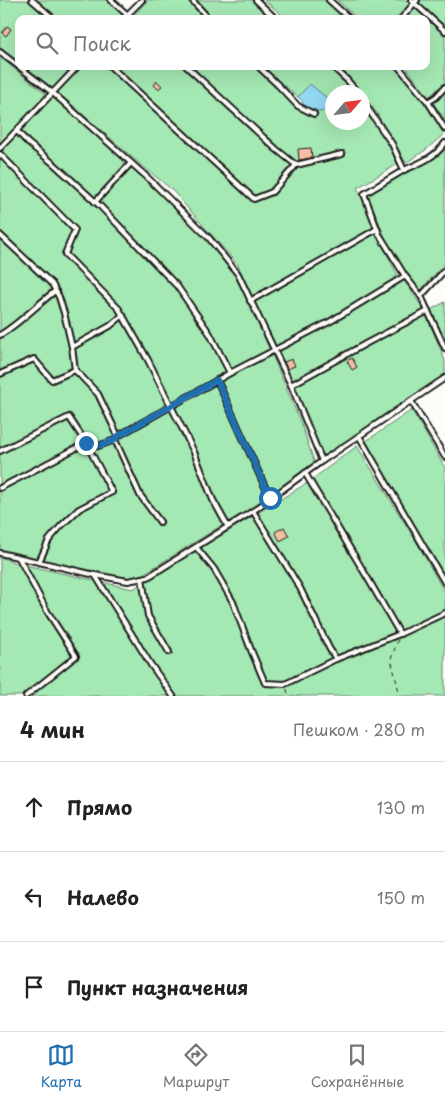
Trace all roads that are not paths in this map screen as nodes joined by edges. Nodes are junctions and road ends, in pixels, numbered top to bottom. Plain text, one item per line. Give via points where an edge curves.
1 (32, 0) edge
2 (111, 0) edge
3 (142, 0) edge
4 (192, 0) edge
5 (256, 0) edge
6 (329, 0) edge
7 (414, 1) edge
8 (127, 14) joint
9 (49, 15) edge
10 (205, 15) edge
11 (272, 15) edge
12 (346, 15) edge
13 (404, 15) edge
14 (428, 15) edge
15 (430, 16) edge
16 (445, 31) edge
17 (0, 52) edge
18 (15, 64) edge
19 (23, 70) edge
20 (74, 70) edge
21 (114, 70) edge
22 (190, 70) edge
23 (262, 70) edge
24 (336, 70) edge
25 (401, 70) edge
26 (351, 85) edge
27 (445, 87) edge
28 (53, 93) junction
29 (428, 102) junction
30 (370, 112) edge
31 (314, 114) dead end
32 (445, 129) edge
33 (17, 131) junction
34 (445, 143) edge
35 (0, 148) edge
36 (0, 154) edge
37 (342, 154) dead end
38 (131, 163) junction
39 (296, 165) junction
40 (404, 170) junction
41 (95, 202) junction
42 (377, 229) junction
43 (0, 235) edge
44 (445, 270) edge
45 (405, 276) junction
46 (56, 291) junction
47 (421, 296) junction
48 (250, 301) junction
49 (428, 311) junction
50 (122, 315) junction
51 (0, 335) edge
52 (72, 347) junction
53 (445, 348) edge
54 (274, 350) junction
55 (75, 370) junction
56 (230, 373) junction
57 (0, 374) edge
58 (445, 378) edge
59 (217, 380) junction
60 (291, 385) junction
61 (411, 400) junction
62 (171, 406) junction
63 (118, 436) junction
64 (359, 436) junction
65 (115, 440) junction
66 (86, 443) junction
67 (0, 451) edge
68 (445, 457) edge
69 (322, 461) junction
70 (305, 473) junction
71 (0, 488) edge
72 (270, 498) junction
73 (253, 511) junction
74 (160, 522) dead end
75 (228, 527) junction
76 (196, 547) junction
77 (0, 553) edge
78 (19, 558) junction
79 (39, 562) junction
80 (95, 575) junction
81 (142, 578) junction
82 (445, 583) edge
83 (445, 613) edge
84 (400, 634) junction
85 (169, 652) dead end
86 (336, 659) junction
87 (26, 696) edge
88 (174, 696) edge

1 - 9 lane
2 - 8 lane
3 - 8 lane
4 - 10 lane
5 - 11 lane
6 - 12 lane
7 - 13 lane
7 - 14 lane
15 - 16 lane
17 - 18 lane
19 - 28 lane
20 - 28 lane
21 - 39 lane via 254,199 272,192
22 - 39 lane
23 - 31 lane via 298,106
24 - 26 lane
25 - 29 lane
27 - 29 lane
28 - 33 lane
28 - 38 lane
29 - 32 lane
30 - 40 lane via 392,144
33 - 35 lane
33 - 41 lane
34 - 40 lane via 422,162
36 - 50 lane via 75,230 65,254 120,309
37 - 39 lane
38 - 41 lane
38 - 48 lane via 208,238 238,274
40 - 42 lane via 364,194
41 - 56 lane via 177,286 210,334
42 - 45 lane
42 - 48 lane
43 - 46 lane
44 - 47 lane
45 - 47 lane
45 - 54 lane via 331,321
46 - 51 lane
46 - 52 lane
47 - 49 lane
48 - 54 lane
49 - 53 lane
49 - 60 lane
50 - 52 lane via 110,326
50 - 62 lane
52 - 55 lane
54 - 56 lane
54 - 60 lane
55 - 57 lane via 52,380 34,359
55 - 63 lane via 98,394
56 - 59 lane
58 - 61 lane
59 - 62 lane
59 - 72 lane
60 - 69 lane
61 - 64 lane
61 - 68 lane
62 - 63 lane
62 - 75 lane
63 - 65 lane
64 - 69 lane
64 - 82 lane
65 - 66 lane via 98,446
65 - 74 lane via 140,496
66 - 67 lane via 69,417
66 - 71 lane
66 - 79 lane via 112,492 79,509 49,540
69 - 70 lane
70 - 72 lane
70 - 84 lane
72 - 73 lane
73 - 75 lane
73 - 86 lane via 300,588
75 - 76 lane
76 - 81 lane
76 - 86 lane via 214,569 233,602 265,683 285,684
77 - 78 lane
78 - 79 lane
78 - 87 lane via 76,656
79 - 80 lane
80 - 81 lane via 128,581
80 - 88 lane via 150,665
81 - 85 lane via 148,616
83 - 84 lane
84 - 86 lane

